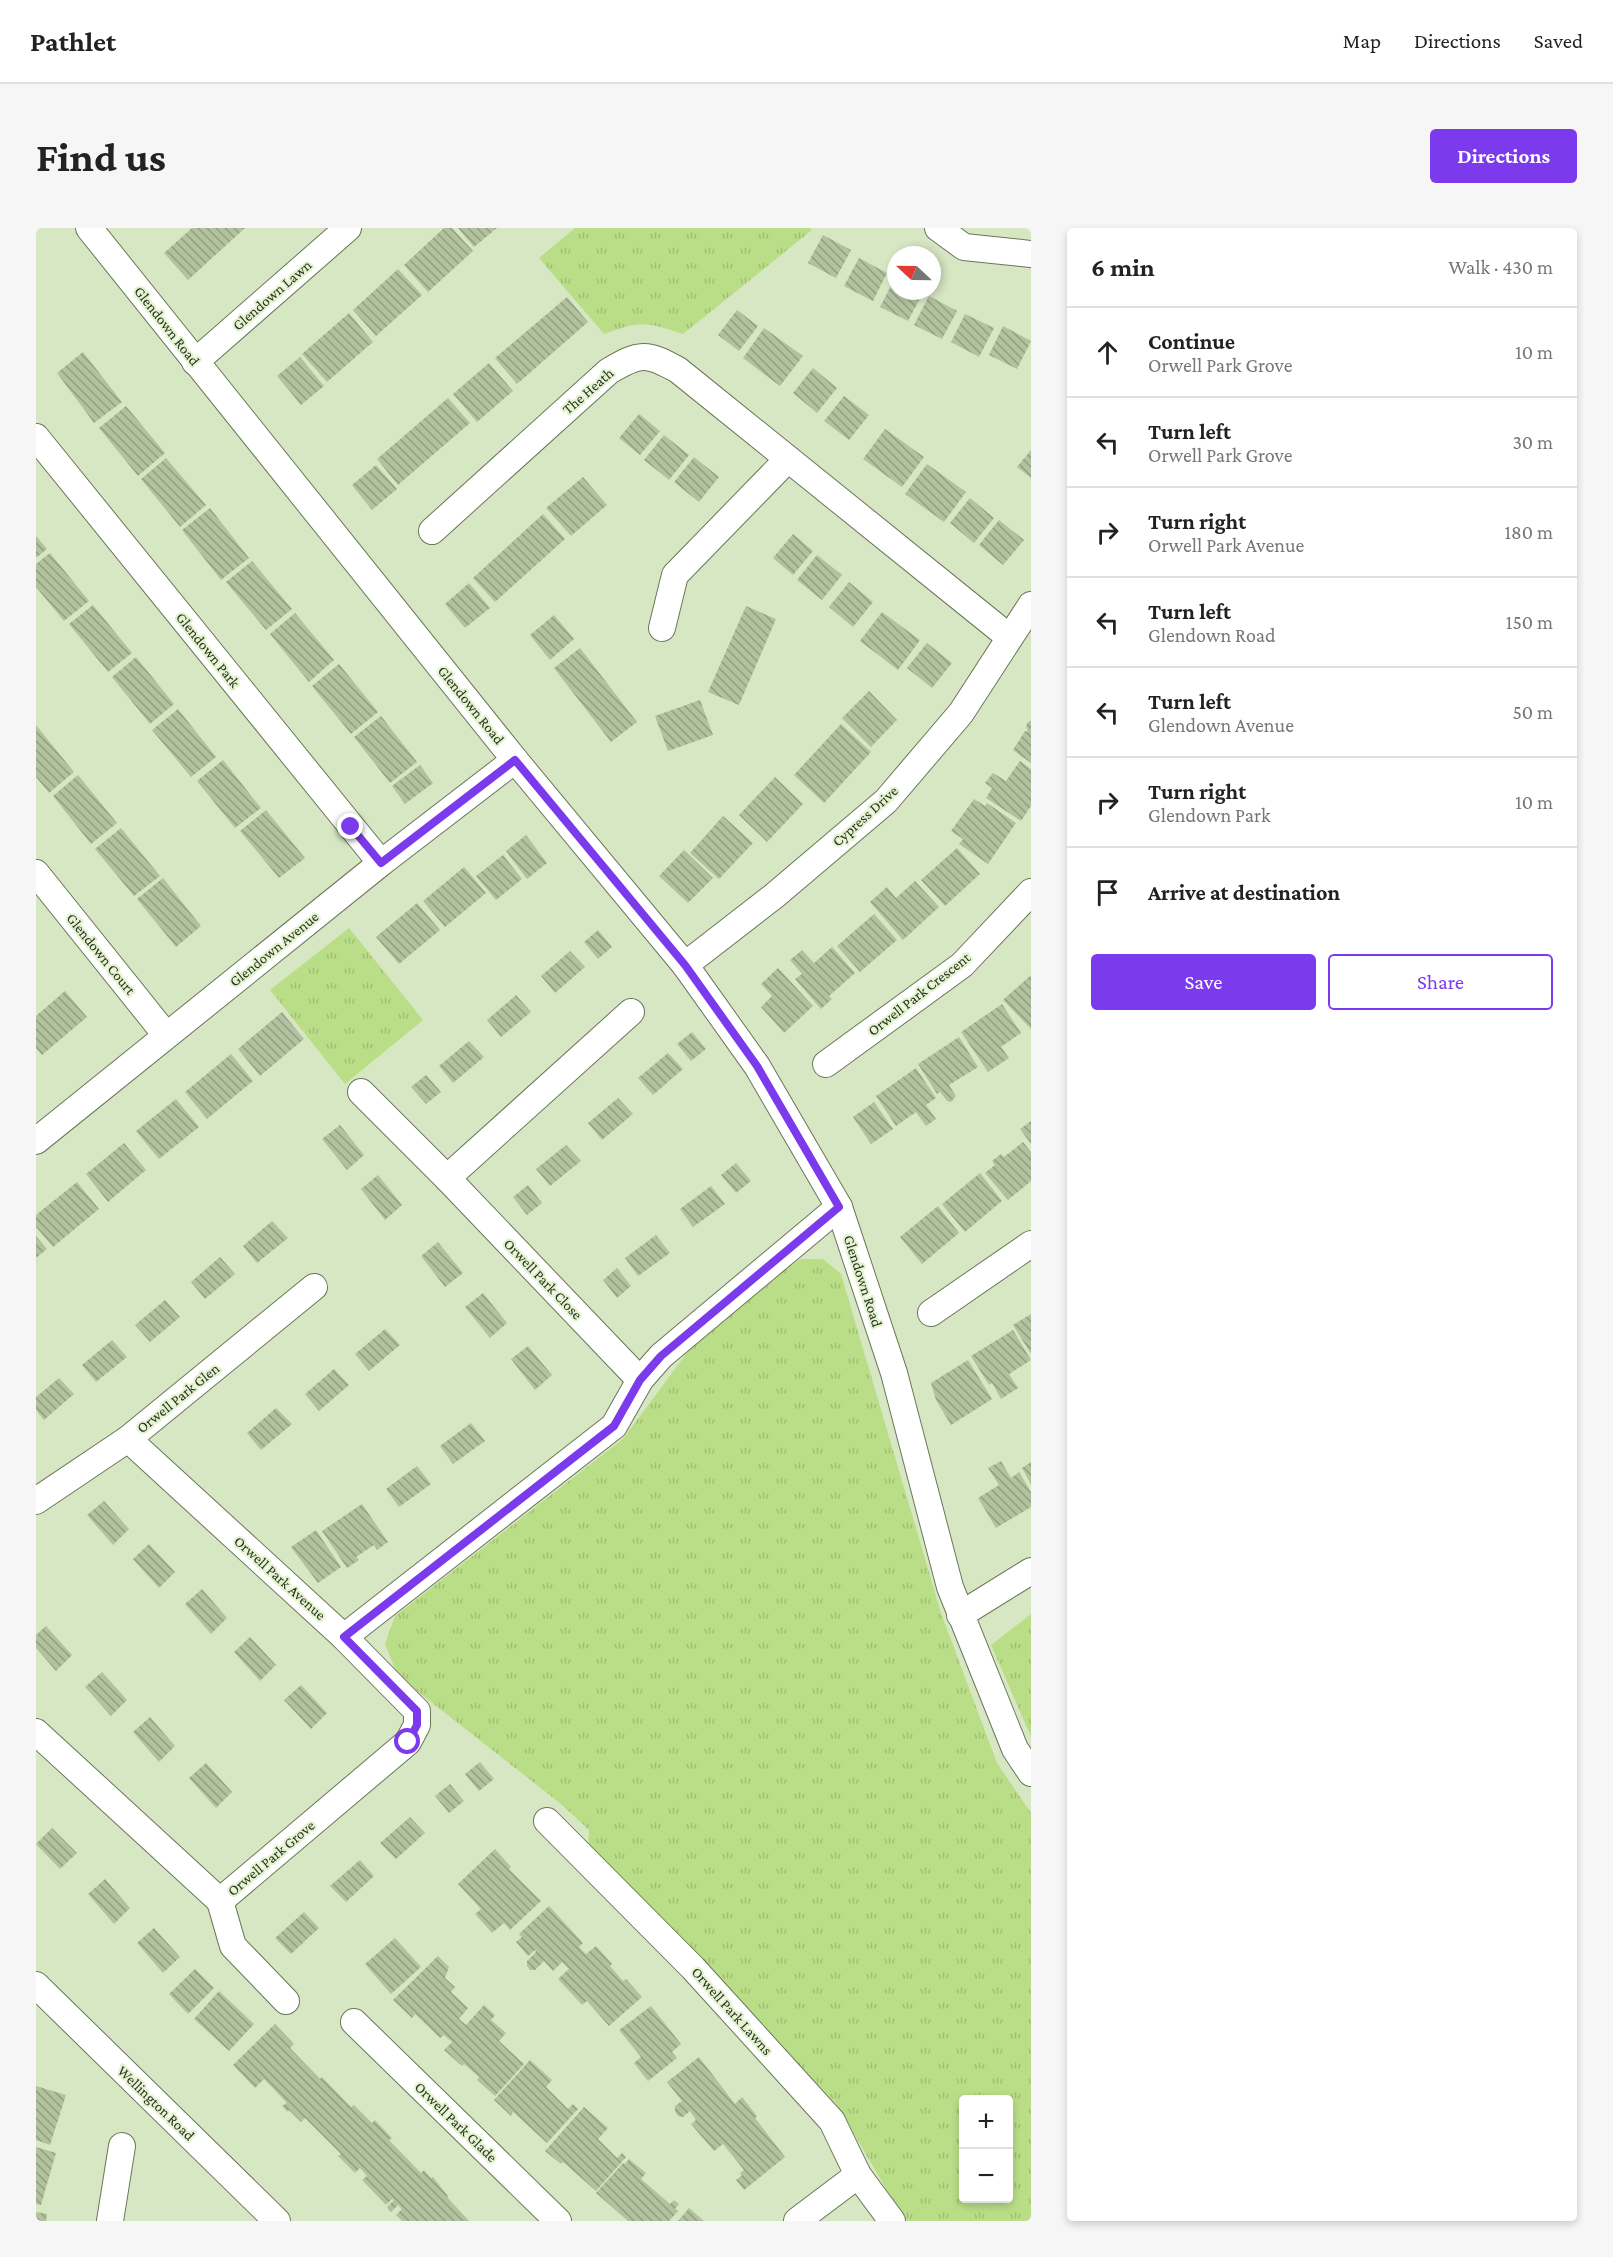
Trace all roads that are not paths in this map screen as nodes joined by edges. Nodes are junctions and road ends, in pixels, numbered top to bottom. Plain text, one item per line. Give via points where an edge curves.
1 (89, 228) edge
2 (348, 228) edge
3 (938, 228) edge
4 (1031, 254) edge
5 (195, 362) junction
6 (36, 437) edge
7 (788, 459) junction
8 (432, 531) dead end
9 (1031, 605) edge
10 (662, 628) dead end
11 (1009, 637) junction
12 (515, 760) junction
13 (381, 863) junction
14 (36, 873) edge
15 (1031, 892) edge
16 (685, 965) junction
17 (631, 1012) dead end
18 (166, 1035) junction
19 (826, 1064) dead end
20 (361, 1092) dead end
21 (36, 1141) edge
22 (447, 1178) junction
23 (839, 1207) junction
24 (1031, 1244) edge
25 (314, 1287) dead end
26 (931, 1312) dead end
27 (640, 1380) junction
28 (128, 1439) junction
29 (36, 1501) edge
30 (1031, 1571) edge
31 (960, 1615) junction
32 (344, 1637) junction
33 (36, 1732) edge
34 (1031, 1773) edge
35 (547, 1821) dead end
36 (220, 1901) junction
37 (36, 1985) edge
38 (286, 2001) dead end
39 (354, 2022) dead end
40 (122, 2146) dead end
41 (858, 2175) junction
42 (110, 2221) edge
43 (277, 2221) edge
44 (558, 2221) edge
45 (797, 2221) edge
46 (892, 2221) edge

1 - 5 street, Glendown Road
2 - 5 street, Glendown Lawn
3 - 4 street via 964,247
5 - 12 street, Glendown Road
6 - 13 street, Glendown Park
7 - 8 street, The Heath via 678,370 656,358 634,357 609,371
7 - 10 street via 675,575
7 - 11 street, The Heath
9 - 11 street, Cypress Drive
11 - 16 street, Cypress Drive via 961,713 886,801
12 - 13 street, Glendown Avenue
12 - 16 street, Glendown Road
13 - 18 street, Glendown Avenue
14 - 18 street, Glendown Court
15 - 19 street, Orwell Park Crescent via 962,965
16 - 23 street, Glendown Road via 757,1066
17 - 22 street
18 - 21 street, Glendown Avenue
20 - 22 street, Orwell Park Close
22 - 27 street, Orwell Park Close
23 - 27 street via 661,1356
23 - 31 street, Glendown Road via 894,1373
24 - 26 street
25 - 28 street, Orwell Park Glen
27 - 32 street via 614,1426
28 - 29 street, Orwell Park Glen
28 - 32 street, Orwell Park Avenue
30 - 31 street
31 - 34 street, Glendown Road via 1015,1749
32 - 36 street, Orwell Park Grove via 417,1711 417,1725 408,1742
33 - 36 street, Orwell Park Grove
35 - 41 street, Orwell Park Lawns via 693,1968 832,2121
36 - 38 street via 233,1946
37 - 43 street, Wellington Road
39 - 44 street, Orwell Park Glade
40 - 42 street
41 - 45 street
41 - 46 street, Orwell Park Lawns

